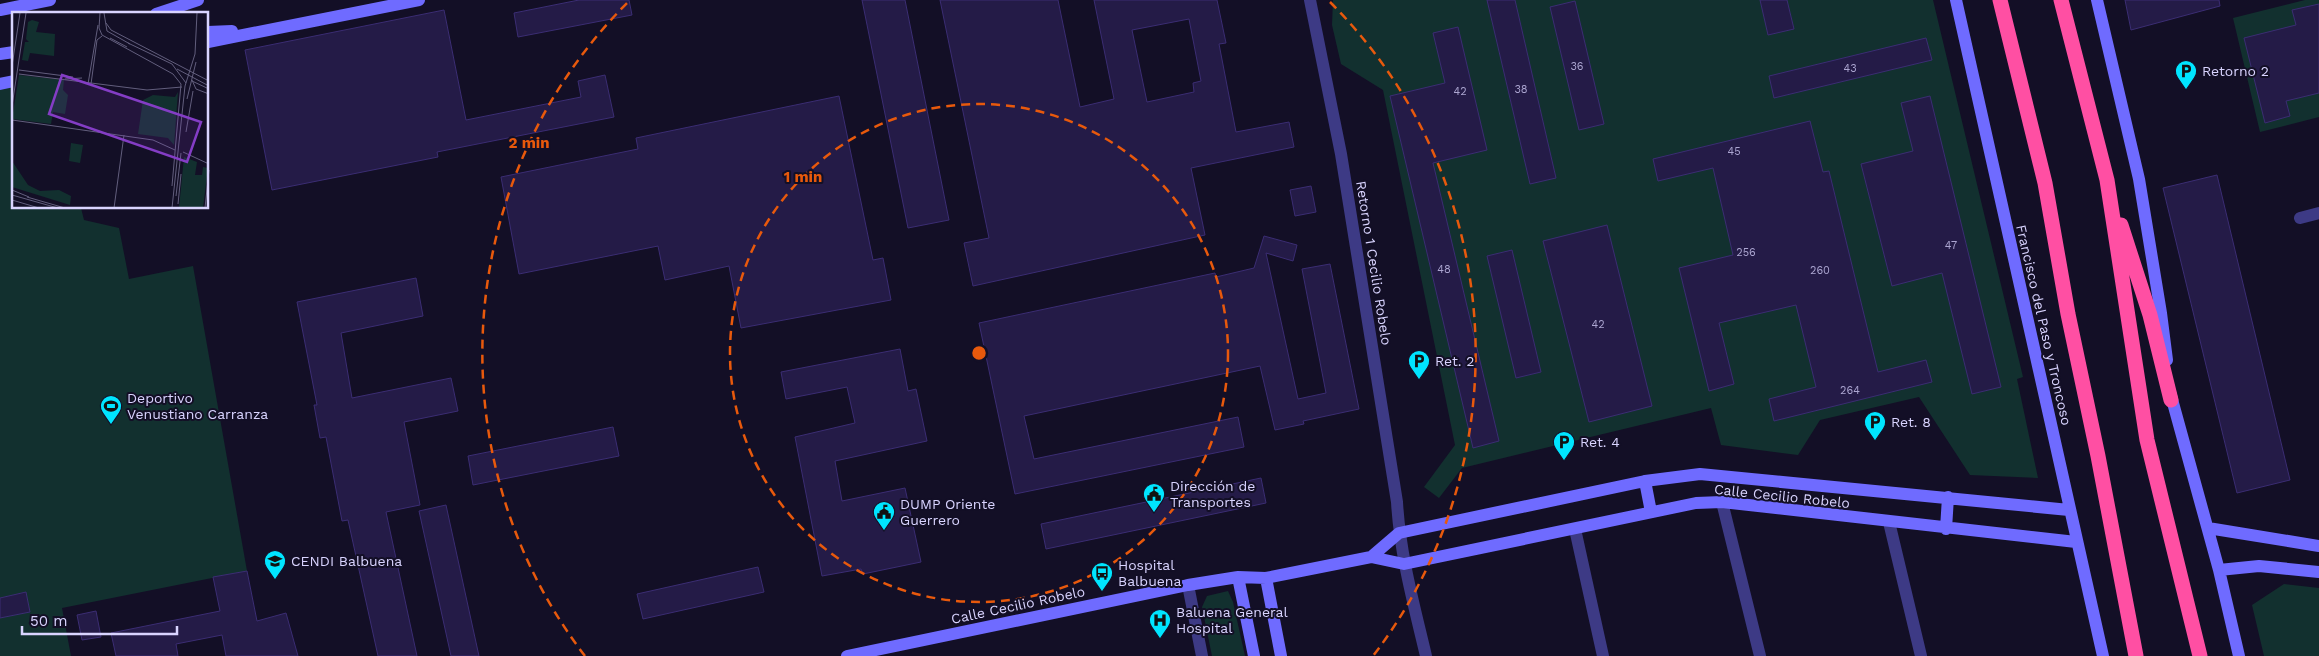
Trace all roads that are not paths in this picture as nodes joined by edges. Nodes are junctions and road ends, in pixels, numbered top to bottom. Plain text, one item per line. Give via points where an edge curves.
1 (50, 0) edge
2 (198, 0) edge
3 (351, 0) edge
4 (419, 0) edge
5 (1956, 0) edge
6 (2000, 0) edge
7 (2061, 0) edge
8 (2097, 0) edge
9 (1312, 3) edge
10 (0, 10) edge
11 (162, 12) edge
12 (354, 13) junction
13 (275, 29) junction
14 (209, 32) edge
15 (209, 42) edge
16 (2107, 180) junction
17 (2319, 213) edge
18 (2300, 218) dead end
19 (2171, 400) junction
20 (1645, 481) junction
21 (1948, 497) junction
22 (1722, 502) junction
23 (2069, 510) junction
24 (1650, 512) junction
25 (1889, 522) junction
26 (2208, 528) junction
27 (1575, 529) junction
28 (1946, 529) junction
29 (1399, 533) junction
30 (2076, 542) junction
31 (2319, 546) edge
32 (1371, 557) junction
33 (1404, 564) junction
34 (2219, 570) junction
35 (2319, 572) edge
36 (1238, 577) junction
37 (1266, 578) junction
38 (1188, 585) junction
39 (848, 656) edge
40 (1202, 656) edge
41 (1254, 656) edge
42 (1281, 656) edge
43 (1426, 656) edge
44 (1604, 656) edge
45 (1760, 656) edge
46 (1921, 656) edge
47 (2103, 656) edge
48 (2136, 656) edge
49 (2200, 656) edge
50 (2239, 656) edge

1 - 10 street
2 - 11 street
3 - 12 street
4 - 12 street
5 - 23 street, Francisco del Paso y Troncoso
6 - 48 highway, Francisco del Paso y Troncoso via 2046,183 2068,314
7 - 16 highway
8 - 19 street via 2139,178 2161,313
9 - 29 street, Retorno 1 Cecilio Robelo via 1398,502
12 - 13 street
13 - 14 street
13 - 15 street
16 - 19 highway via 2150,315
16 - 49 highway via 2148,440
17 - 18 street
19 - 26 street
20 - 21 street, Calle Cecilio Robelo via 1717,475
20 - 24 street
20 - 29 street, Calle Cecilio Robelo
21 - 23 street, Calle Cecilio Robelo
21 - 28 street
22 - 24 street, Calle Cecilio Robelo via 1696,503
22 - 25 street, Calle Cecilio Robelo
22 - 45 street
23 - 30 street, Francisco del Paso y Troncoso
24 - 27 street, Calle Cecilio Robelo
25 - 28 street, Calle Cecilio Robelo
25 - 46 street
26 - 31 street
26 - 34 street
27 - 33 street, Calle Cecilio Robelo
27 - 44 street
28 - 30 street, Calle Cecilio Robelo
29 - 32 street, Calle Cecilio Robelo
29 - 33 street, Retorno 1 Cecilio Robelo
30 - 47 street, Francisco del Paso y Troncoso
32 - 33 street, Calle Cecilio Robelo
32 - 37 street, Calle Cecilio Robelo
33 - 43 street, Retorno 1 Cecilio Robelo
34 - 35 street via 2259,566
34 - 50 street
36 - 37 street, Calle Cecilio Robelo
36 - 38 street, Calle Cecilio Robelo
36 - 41 street
37 - 42 street
38 - 39 street, Calle Cecilio Robelo
38 - 40 street

